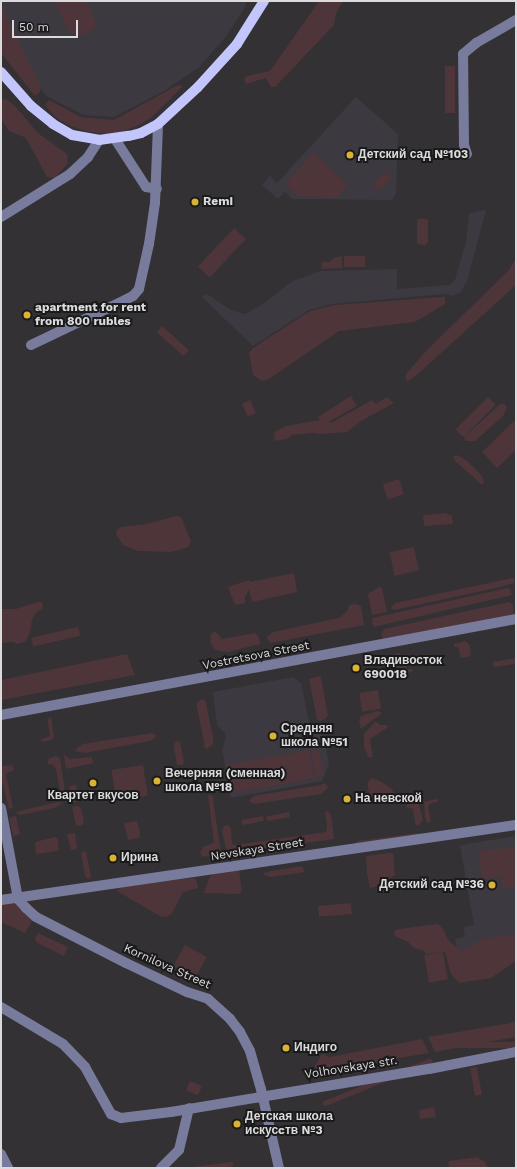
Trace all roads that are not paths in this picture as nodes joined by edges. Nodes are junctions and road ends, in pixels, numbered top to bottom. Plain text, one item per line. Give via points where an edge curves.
1 (264, 1) edge
2 (516, 20) edge
3 (1, 72) edge
4 (158, 124) junction
5 (115, 139) junction
6 (99, 140) junction
7 (466, 154) dead end
8 (157, 189) junction
9 (1, 217) edge
10 (31, 345) dead end
11 (516, 619) edge
12 (1, 715) edge
13 (1, 808) edge
14 (516, 825) edge
15 (18, 899) junction
16 (1, 900) edge
17 (1, 1007) edge
18 (516, 1052) edge
19 (263, 1096) junction
20 (190, 1108) junction
21 (1, 1154) edge
22 (8, 1168) edge
23 (161, 1168) edge
24 (279, 1168) edge

1 - 4 main road via 237,44 198,87
2 - 7 street via 476,43 463,54
3 - 6 main road via 31,106 53,124 72,135
4 - 5 main road via 141,133
4 - 8 street
5 - 6 main road
5 - 8 street via 146,187
6 - 9 street via 88,157 70,174
8 - 10 street via 149,244 136,293
11 - 12 street, Vostretsova Street
13 - 15 street
14 - 15 street, Nevskaya Street
15 - 16 street, Nevskaya Street
15 - 19 street, Kornilova Street via 36,917 126,964 208,999 240,1032 250,1051
17 - 20 street, Volhovskaya str. via 63,1044 85,1067 113,1116 121,1118
18 - 19 street, Volhovskaya str.
19 - 20 street, Volhovskaya str.
19 - 24 street, Kornilova Street
20 - 23 street via 179,1150
21 - 22 street

